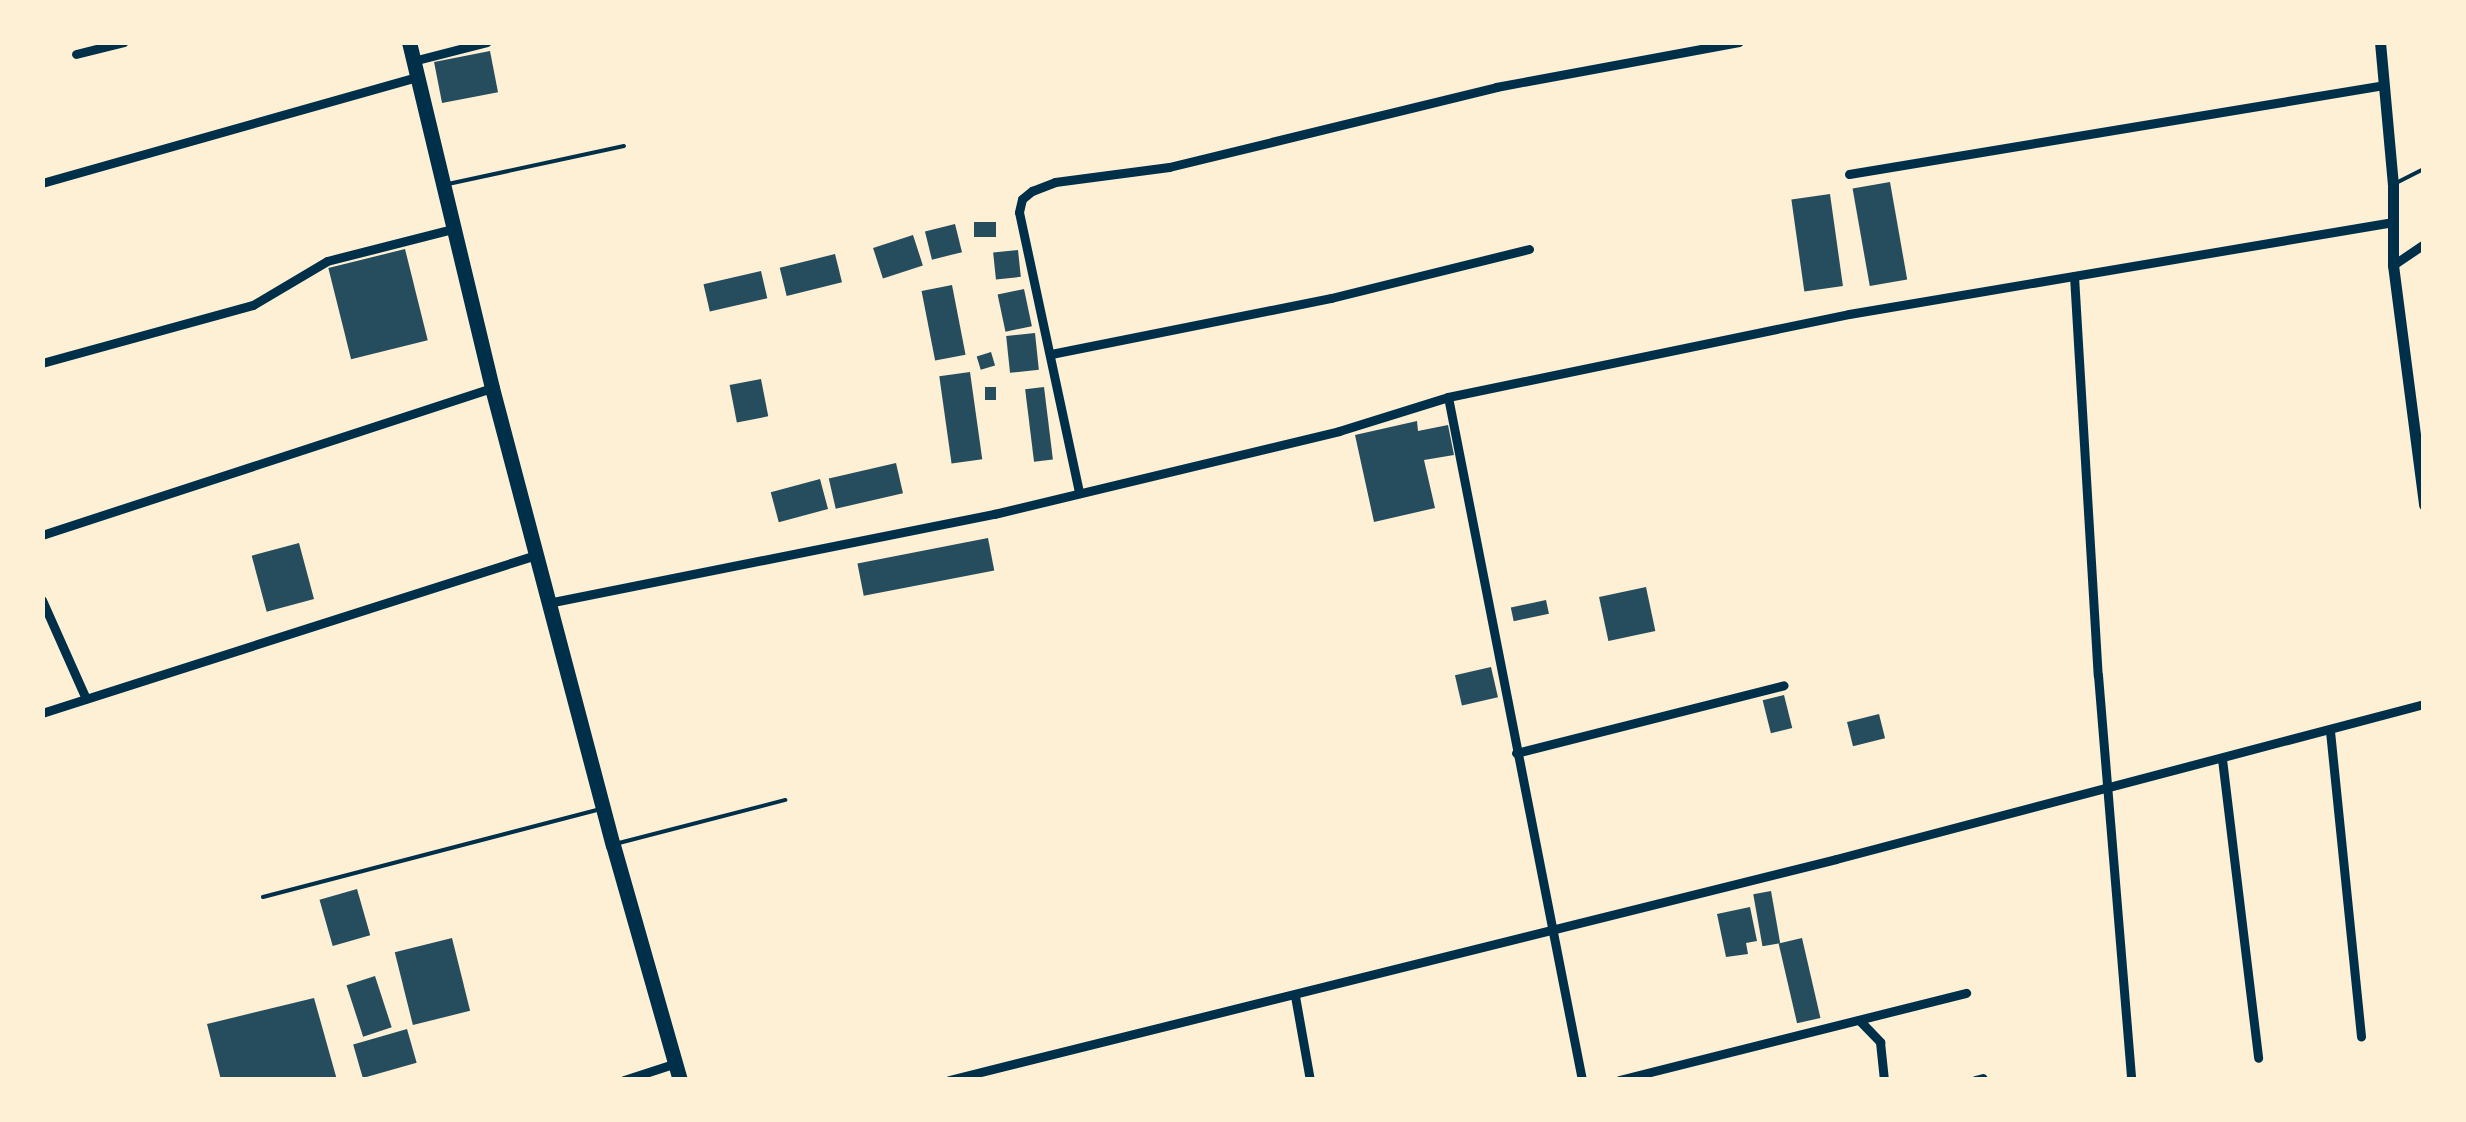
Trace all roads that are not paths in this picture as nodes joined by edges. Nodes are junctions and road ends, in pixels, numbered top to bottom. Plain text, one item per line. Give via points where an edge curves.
1 (124, 42) edge
2 (409, 42) edge
3 (487, 42) edge
4 (1738, 42) edge
5 (2380, 42) edge
6 (76, 54) dead end
7 (415, 69) junction
8 (2384, 85) junction
9 (624, 146) dead end
10 (2424, 169) edge
11 (1849, 174) dead end
12 (42, 183) edge
13 (2393, 184) junction
14 (444, 185) junction
15 (2393, 222) junction
16 (454, 229) junction
17 (2424, 244) edge
18 (1528, 249) dead end
19 (2393, 266) junction
20 (2074, 276) junction
21 (1051, 354) junction
22 (42, 363) edge
23 (492, 388) junction
24 (1448, 397) junction
25 (1080, 492) junction
26 (2423, 502) edge
27 (42, 535) edge
28 (536, 555) junction
29 (42, 600) edge
30 (548, 603) junction
31 (1784, 685) dead end
32 (86, 699) junction
33 (2424, 704) edge
34 (42, 714) edge
35 (2330, 731) junction
36 (1516, 753) junction
37 (2222, 759) junction
38 (2106, 785) junction
39 (785, 800) dead end
40 (603, 808) junction
41 (613, 845) junction
42 (263, 897) dead end
43 (1550, 929) junction
44 (1966, 993) dead end
45 (1295, 996) junction
46 (1861, 1022) junction
47 (2361, 1036) dead end
48 (2258, 1058) dead end
49 (676, 1063) junction
50 (624, 1080) edge
51 (680, 1080) edge
52 (948, 1080) edge
53 (1310, 1080) edge
54 (1582, 1080) edge
55 (1620, 1080) edge
56 (1884, 1080) edge
57 (2131, 1080) edge

1 - 6 street
2 - 7 highway
3 - 7 street
4 - 21 street via 1496,86 1169,168 1055,182 1032,191 1019,212
5 - 8 street
7 - 12 street
7 - 14 highway
8 - 11 street
8 - 13 street
9 - 14 lane
10 - 13 lane
13 - 15 street
14 - 16 highway
15 - 19 street
15 - 20 street
16 - 22 street via 328,261 253,305
16 - 23 highway
17 - 19 street
18 - 21 street via 1331,298
19 - 26 street
20 - 24 street via 1849,314
20 - 38 street
21 - 25 street
23 - 27 street
23 - 28 highway
24 - 25 street
24 - 36 street
25 - 30 street
28 - 30 highway
28 - 32 street
29 - 32 street
30 - 40 highway
31 - 36 street
32 - 34 street
33 - 35 street
35 - 37 street
35 - 47 street
36 - 43 street
37 - 38 street
37 - 48 street
38 - 43 street
38 - 57 street
39 - 41 lane
40 - 41 highway
40 - 42 lane
41 - 49 highway
43 - 45 street
43 - 54 street
44 - 46 street
45 - 52 street
45 - 53 street
46 - 55 street
46 - 56 street via 1880,1042
49 - 50 street
49 - 51 highway

